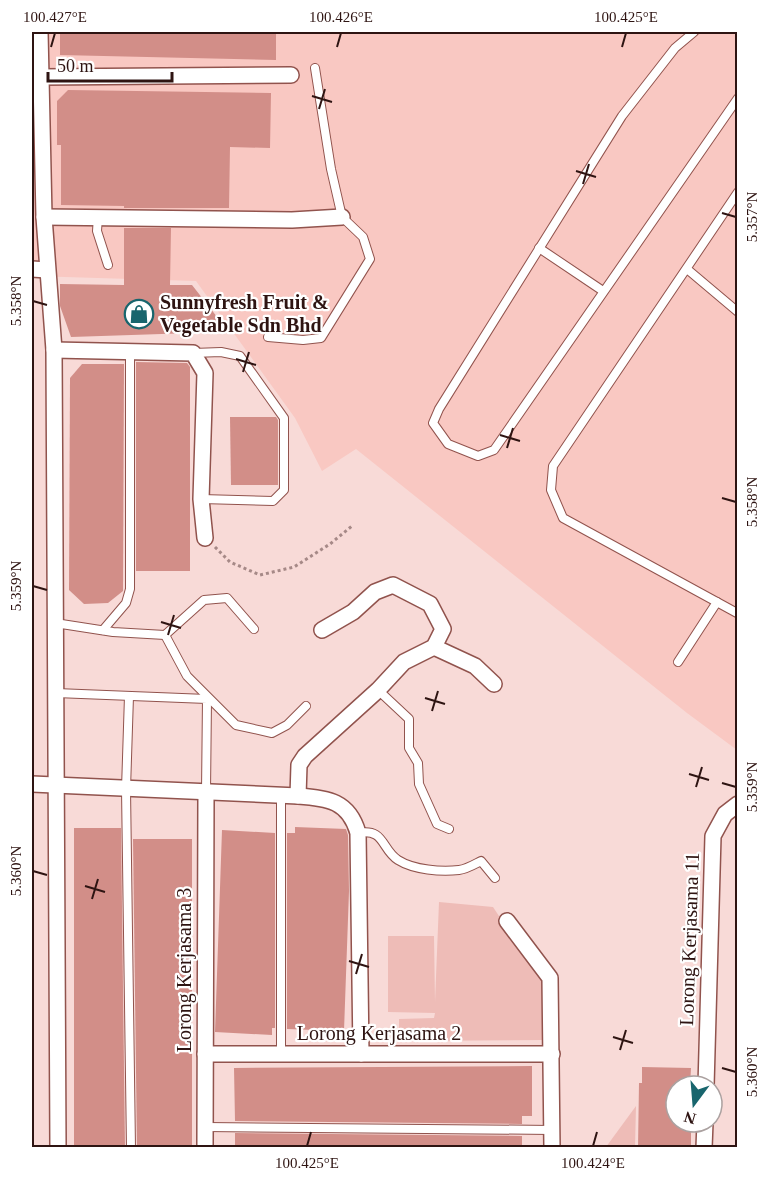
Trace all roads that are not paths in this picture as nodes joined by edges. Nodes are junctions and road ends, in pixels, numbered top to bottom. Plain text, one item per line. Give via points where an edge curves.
1 (40, 32) edge
2 (694, 32) edge
3 (315, 68) dead end
4 (291, 75) dead end
5 (42, 77) junction
6 (738, 98) edge
7 (738, 192) edge
8 (44, 217) junction
9 (98, 217) junction
10 (342, 217) junction
11 (539, 248) junction
12 (108, 265) dead end
13 (32, 269) edge
14 (687, 269) junction
15 (47, 270) junction
16 (603, 291) junction
17 (738, 312) edge
18 (268, 337) dead end
19 (54, 350) junction
20 (130, 352) junction
21 (193, 353) junction
22 (201, 498) junction
23 (205, 538) road end
24 (717, 602) junction
25 (736, 613) edge
26 (55, 623) junction
27 (254, 629) dead end
28 (103, 630) junction
29 (322, 630) dead end
30 (165, 636) junction
31 (434, 647) junction
32 (678, 662) dead end
33 (494, 684) dead end
34 (378, 690) junction
35 (56, 693) junction
36 (129, 696) junction
37 (306, 706) dead end
38 (32, 784) edge
39 (56, 786) junction
40 (126, 789) junction
41 (206, 792) junction
42 (281, 796) junction
43 (298, 796) junction
44 (738, 804) edge
45 (449, 829) dead end
46 (358, 833) junction
47 (495, 878) dead end
48 (507, 921) dead end
49 (205, 1054) junction
50 (281, 1054) junction
51 (361, 1054) junction
52 (552, 1054) junction
53 (706, 1074) edge
54 (205, 1127) junction
55 (553, 1130) junction
56 (58, 1148) edge
57 (130, 1148) edge
58 (206, 1148) edge
59 (552, 1148) edge

1 - 5 street
2 - 11 lane via 675,48 622,116
3 - 10 lane
4 - 5 street
5 - 8 street
6 - 16 lane
7 - 14 lane
8 - 9 street
8 - 15 street
9 - 10 street
9 - 12 lane via 97,231
10 - 18 lane via 363,237 370,260 321,338
11 - 16 lane
11 - 16 lane via 439,409 433,423 448,444 478,456 494,450
13 - 15 street
14 - 17 lane
14 - 24 lane via 553,466 551,490 563,518
15 - 19 street
19 - 20 street
19 - 26 street
20 - 21 street
20 - 28 lane via 130,589 126,603
21 - 22 street via 205,373
21 - 22 lane via 240,356 284,418 284,490 273,501
22 - 23 street
24 - 25 lane
24 - 32 lane
26 - 28 lane
26 - 35 street
27 - 30 lane via 227,598 204,600
28 - 30 lane
29 - 31 street via 353,612 375,592 393,585 430,604 443,629
30 - 37 lane via 187,676 236,724 272,733 287,725
31 - 33 street via 475,666
31 - 34 street via 404,662
34 - 43 street via 305,756 299,765
34 - 45 lane via 409,719 409,748 418,763 419,784 437,824
35 - 36 lane
35 - 39 street
36 - 40 lane
36 - 41 lane via 207,699
38 - 39 street
39 - 40 street
39 - 56 street
40 - 41 street
40 - 57 lane
41 - 42 street
41 - 49 street, Lorong Kerjasama 3
42 - 43 street
42 - 50 lane
43 - 46 street via 331,800 342,806
44 - 53 street, Lorong Kerjasama 11 via 725,814 712,836
46 - 47 lane via 374,833 393,856 410,865 461,870 482,861
46 - 51 street
48 - 52 street via 550,978
49 - 50 street, Lorong Kerjasama 2
49 - 54 street, Lorong Kerjasama 3
50 - 51 street, Lorong Kerjasama 2
51 - 52 street, Lorong Kerjasama 2
52 - 55 street
54 - 55 lane
54 - 58 street, Lorong Kerjasama 3
55 - 59 street

